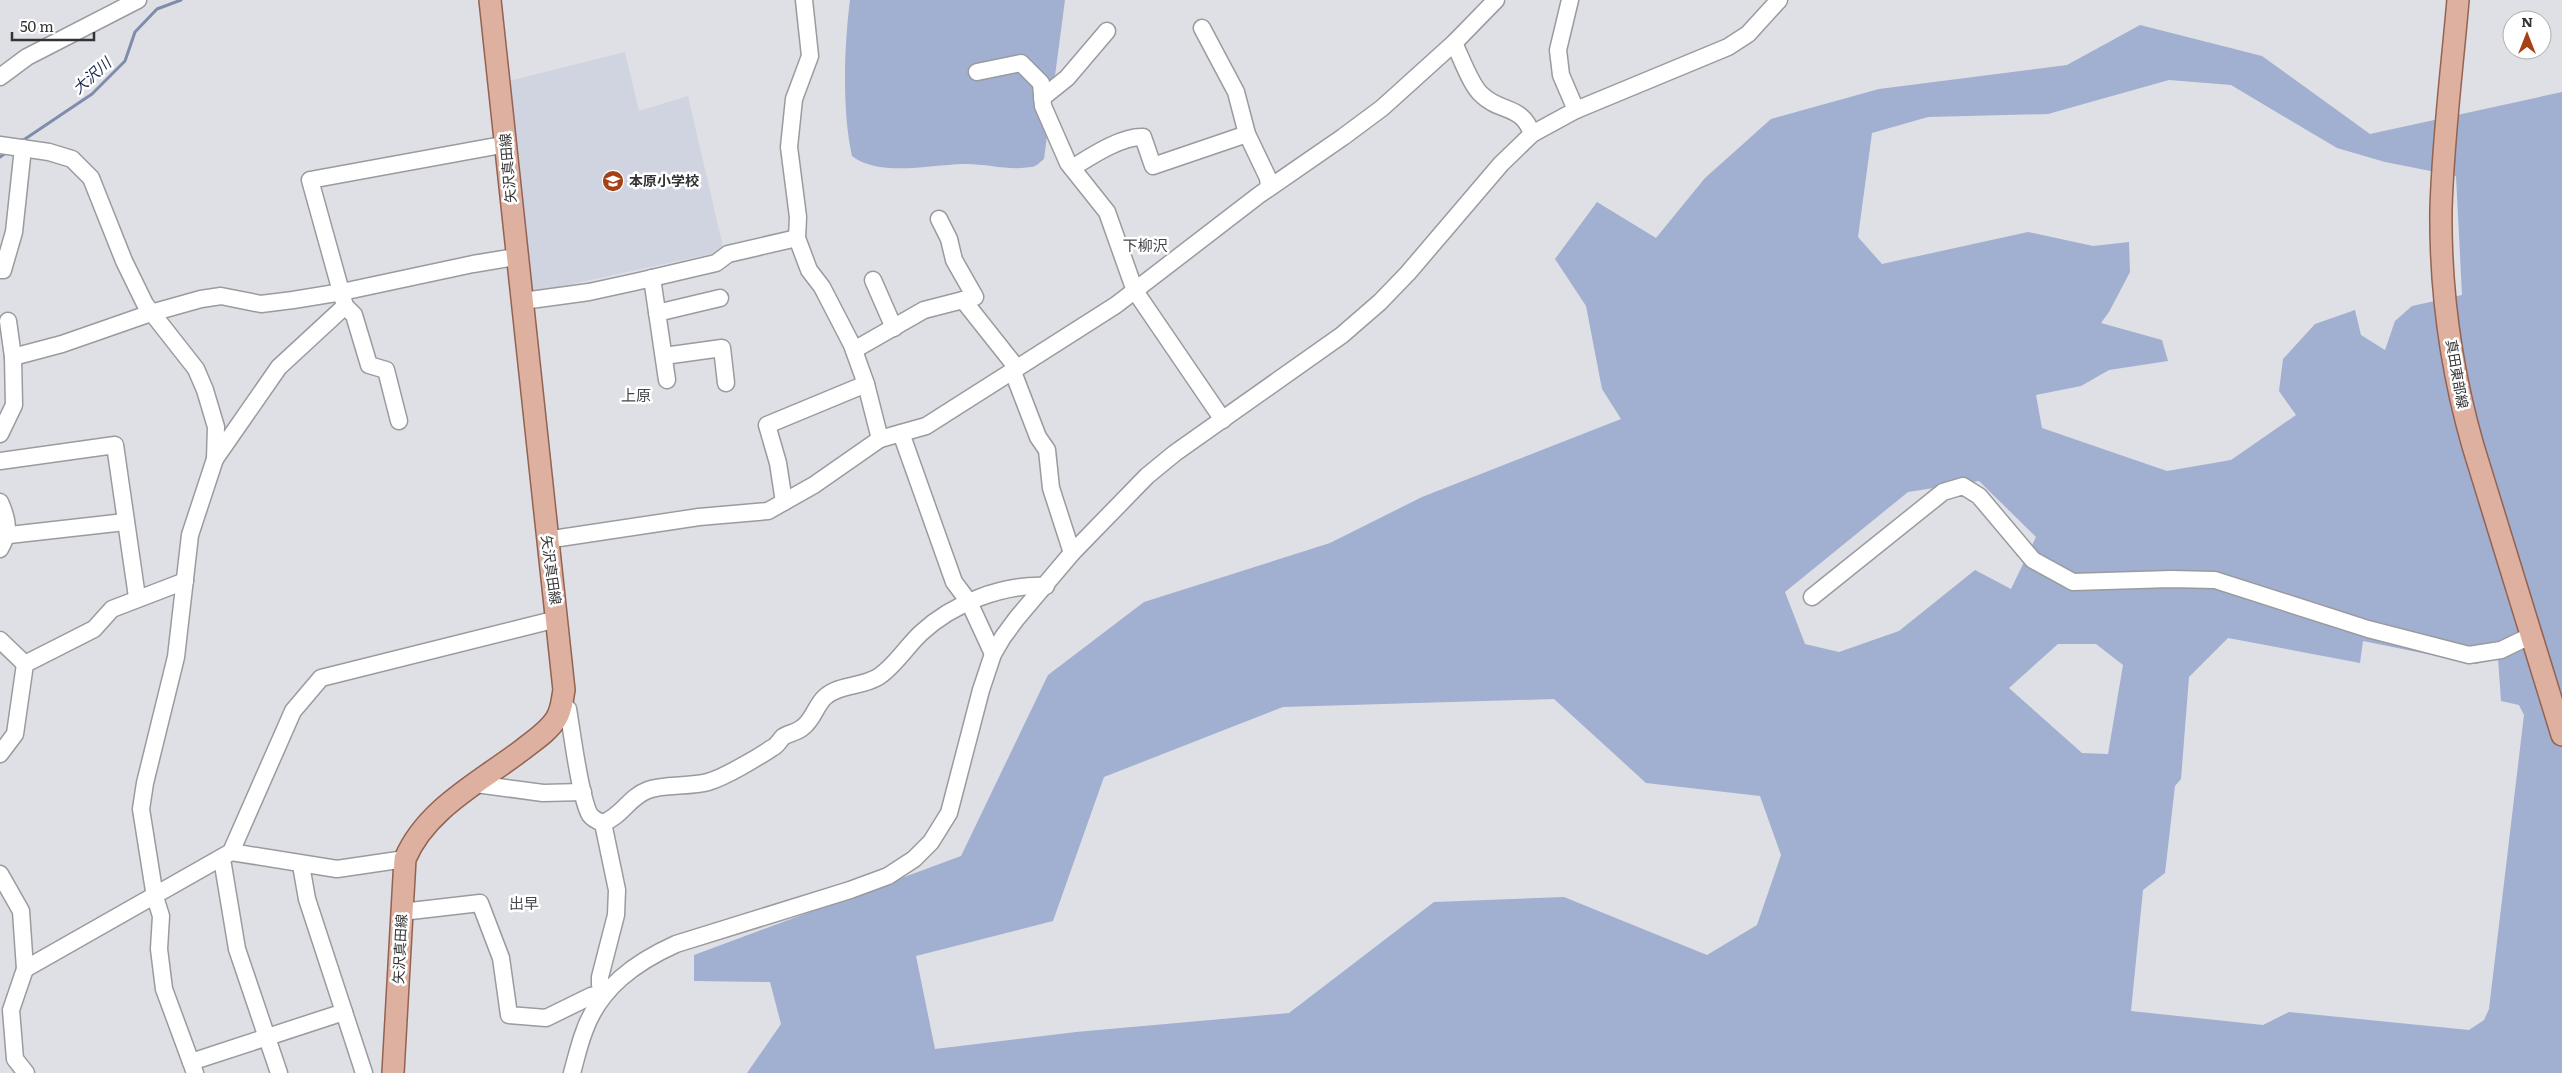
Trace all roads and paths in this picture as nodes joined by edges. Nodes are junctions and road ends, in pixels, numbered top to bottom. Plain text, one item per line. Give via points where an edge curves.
1 (138, 0) edge
2 (490, 0) edge
3 (804, 0) edge
4 (1496, 0) edge
5 (1570, 0) edge
6 (1778, 0) edge
7 (2458, 0) edge
8 (108, 7) edge
9 (1202, 28) dead end
10 (1107, 32) dead end
11 (1454, 43) junction
12 (977, 72) dead end
13 (0, 77) edge
14 (1042, 98) junction
15 (1576, 110) junction
16 (1247, 134) junction
17 (1532, 134) junction
18 (507, 144) junction
19 (0, 145) edge
20 (24, 148) junction
21 (1072, 168) junction
22 (1269, 188) junction
23 (939, 219) dead end
24 (797, 238) junction
25 (516, 257) junction
26 (0, 270) edge
27 (652, 278) junction
28 (873, 280) dead end
29 (1135, 291) junction
30 (720, 298) dead end
31 (343, 299) junction
32 (963, 300) junction
33 (523, 301) junction
34 (152, 313) junction
35 (657, 313) junction
36 (8, 321) dead end
37 (894, 328) junction
38 (854, 350) junction
39 (664, 356) junction
40 (13, 357) junction
41 (1015, 370) junction
42 (667, 380) dead end
43 (726, 382) dead end
44 (866, 384) junction
45 (1223, 420) junction
46 (399, 421) dead end
47 (2, 426) edge
48 (901, 433) junction
49 (880, 439) junction
50 (215, 459) junction
51 (0, 461) edge
52 (0, 502) edge
53 (784, 502) junction
54 (124, 522) junction
55 (3, 540) edge
56 (546, 540) junction
57 (1072, 554) junction
58 (185, 580) junction
59 (1046, 586) junction
60 (137, 597) junction
61 (1812, 597) dead end
62 (969, 602) junction
63 (557, 619) junction
64 (2530, 636) junction
65 (0, 640) edge
66 (993, 654) junction
67 (25, 664) junction
68 (562, 705) junction
69 (2562, 735) edge
70 (0, 754) edge
71 (476, 784) junction
72 (583, 792) junction
73 (603, 823) junction
74 (227, 855) junction
75 (405, 859) junction
76 (301, 864) junction
77 (0, 874) edge
78 (155, 897) junction
79 (402, 912) junction
80 (25, 969) junction
81 (607, 992) junction
82 (344, 1012) junction
83 (6, 1015) edge
84 (0, 1037) edge
85 (267, 1039) junction
86 (14, 1051) junction
87 (193, 1068) edge
88 (389, 1072) edge
89 (26, 1073) edge
90 (279, 1073) edge
91 (364, 1073) edge
92 (572, 1073) edge

1 - 8 street
2 - 18 main road, 矢沢真田線
3 - 24 street via 810,56 794,98 789,147 798,217
4 - 11 street
5 - 15 street via 1558,50 1561,75
6 - 15 street via 1748,34 1728,47
7 - 64 main road, 真田東部線 via 2441,210 2444,291 2459,398
8 - 13 street
9 - 16 street via 1236,92
10 - 14 street via 1067,78
11 - 17 street via 1479,94 1491,103 1523,116
11 - 22 street via 1382,108
12 - 14 street via 1021,63 1041,83
14 - 21 street
15 - 17 street
16 - 21 street via 1154,166 1143,137 1136,137 1096,153
16 - 22 street via 1268,178
17 - 45 street via 1505,159 1408,274 1380,302 1342,335
18 - 25 main road, 矢沢真田線
18 - 31 street via 310,180
19 - 20 street
20 - 26 street via 14,232 3,270
20 - 34 street via 72,159 91,178 136,288
21 - 29 street via 1107,212
22 - 29 street
23 - 32 street via 949,239 954,260 975,297
24 - 27 street via 728,254 716,263
24 - 38 street via 809,270 822,287
25 - 31 street via 473,264
25 - 33 main road, 矢沢真田線
27 - 33 street via 589,292
27 - 35 street
28 - 37 street
29 - 41 street
29 - 45 street
30 - 35 street
31 - 34 street via 261,304 221,296
31 - 46 street via 354,316 369,365 386,370
31 - 50 street via 279,367
32 - 37 street via 924,310
32 - 41 street
33 - 56 main road, 矢沢真田線
34 - 40 street
34 - 50 street via 191,362 206,390 216,427
35 - 39 street
36 - 40 street
37 - 38 street
38 - 44 street
39 - 42 street
39 - 43 street via 722,348
40 - 47 street via 14,405
41 - 48 street via 926,426
41 - 57 street via 1038,437 1047,450 1051,488
44 - 49 street
44 - 53 street via 767,425 778,463
45 - 57 street via 1175,452 1147,476
48 - 49 street
48 - 62 street via 954,582
49 - 53 street
50 - 58 street via 190,535
51 - 54 street via 115,445
52 - 55 street
53 - 56 street via 768,511 699,517
54 - 55 street
54 - 60 street
56 - 63 main road, 矢沢真田線
57 - 59 street
58 - 60 street
58 - 78 street via 176,657 142,796 142,825
59 - 62 street via 1028,585
59 - 66 street via 1017,618
60 - 67 street via 112,609 94,629
61 - 64 street via 1943,492 1963,486 1979,496 2033,560 2073,582 2215,580 2368,629 2463,654 2501,650
62 - 66 street
62 - 73 street via 951,610 921,632 880,675 824,698 804,727 783,737 774,747 710,782 650,789 634,798 618,816
63 - 68 main road, 矢沢真田線 via 564,690
63 - 74 street via 321,678 293,711
64 - 69 main road, 真田東部線
65 - 67 street
66 - 81 street via 949,813 931,842 914,859 888,876 850,890 676,944 633,966
67 - 70 street via 15,734
68 - 71 main road, 矢沢真田線 via 556,719 541,735
68 - 72 street via 568,709
71 - 72 street via 543,793
71 - 75 main road, 矢沢真田線 via 430,820 418,834
72 - 73 street via 590,814
73 - 81 street via 618,890 616,915 600,977 600,985
74 - 76 street
74 - 78 street
74 - 85 street via 237,948
75 - 76 street via 337,869
75 - 79 main road, 矢沢真田線
76 - 82 street via 307,899
77 - 80 street via 21,911
78 - 80 street
78 - 87 street via 162,916 159,949 164,989
79 - 81 street via 480,903 501,958 509,1015 546,1018 591,996
79 - 88 main road, 矢沢真田線
80 - 83 street
81 - 92 street via 584,1031
82 - 85 street
82 - 91 street
83 - 86 street
84 - 86 street
85 - 87 street
85 - 90 street
86 - 89 street via 15,1059

